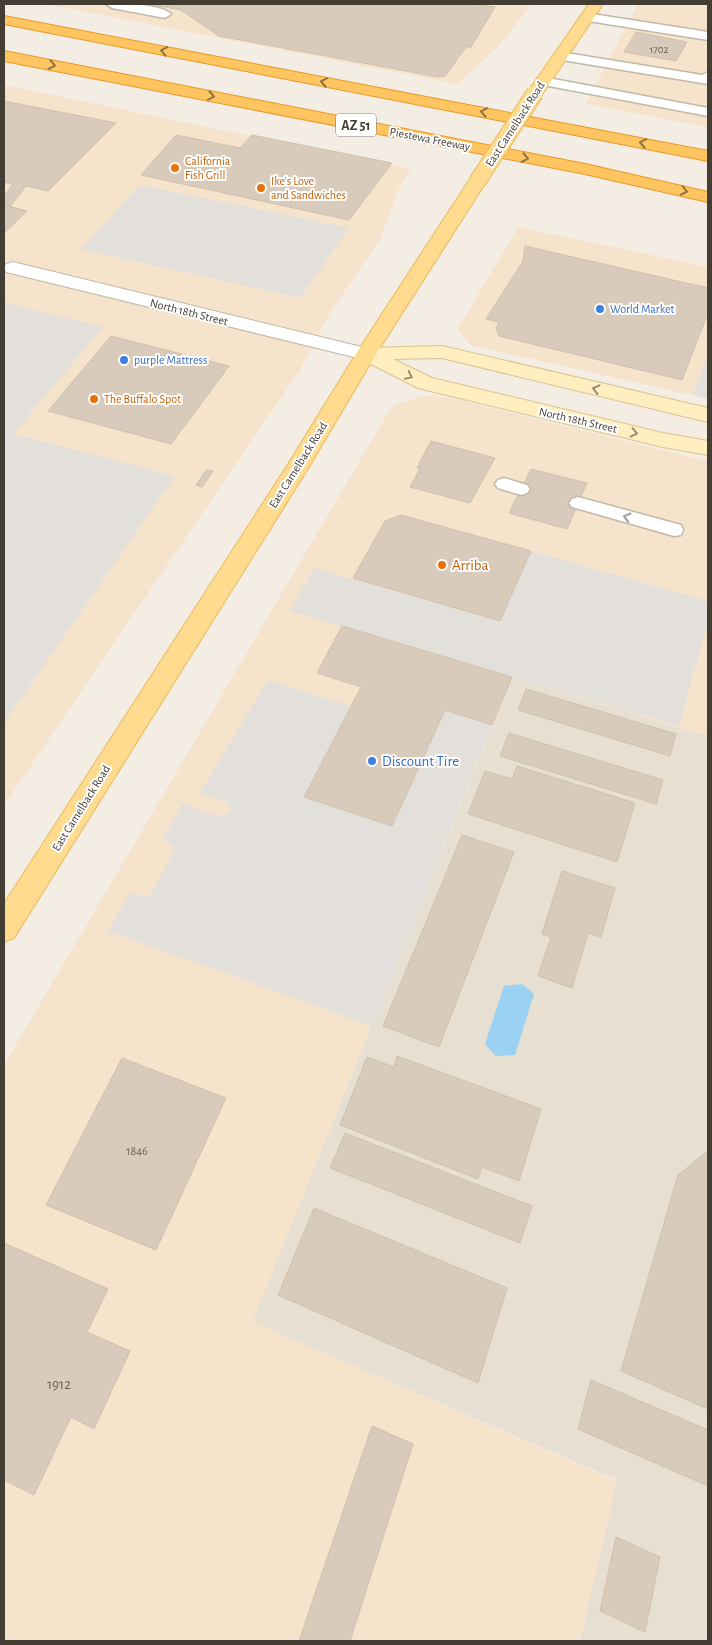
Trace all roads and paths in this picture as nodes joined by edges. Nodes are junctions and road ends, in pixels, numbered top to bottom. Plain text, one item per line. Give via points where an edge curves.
1 (112, 4) edge
2 (596, 4) edge
3 (164, 14) dead end
4 (586, 17) junction
5 (4, 20) edge
6 (708, 36) edge
7 (4, 56) edge
8 (560, 56) junction
9 (708, 76) edge
10 (539, 87) junction
11 (708, 112) edge
12 (708, 156) edge
13 (708, 196) edge
14 (12, 268) dead end
15 (366, 354) junction
16 (708, 415) edge
17 (708, 448) edge
18 (578, 503) dead end
19 (674, 530) dead end
20 (4, 929) edge

1 - 3 lane
2 - 4 main road, East Camelback Road
4 - 6 lane
4 - 8 main road, East Camelback Road
12 -> 5 highway, AZ 51
7 -> 13 highway, Piestewa Freeway / AZ 51
8 - 9 lane via 707,80
8 - 10 main road, East Camelback Road
10 - 11 lane
10 - 15 main road, East Camelback Road, bridge
14 - 15 street, North 18th Street
16 -> 15 main road, North 18th Street via 442,352
15 -> 17 main road, North 18th Street via 425,383
15 - 20 main road, East Camelback Road via 291,478
19 -> 18 lane

